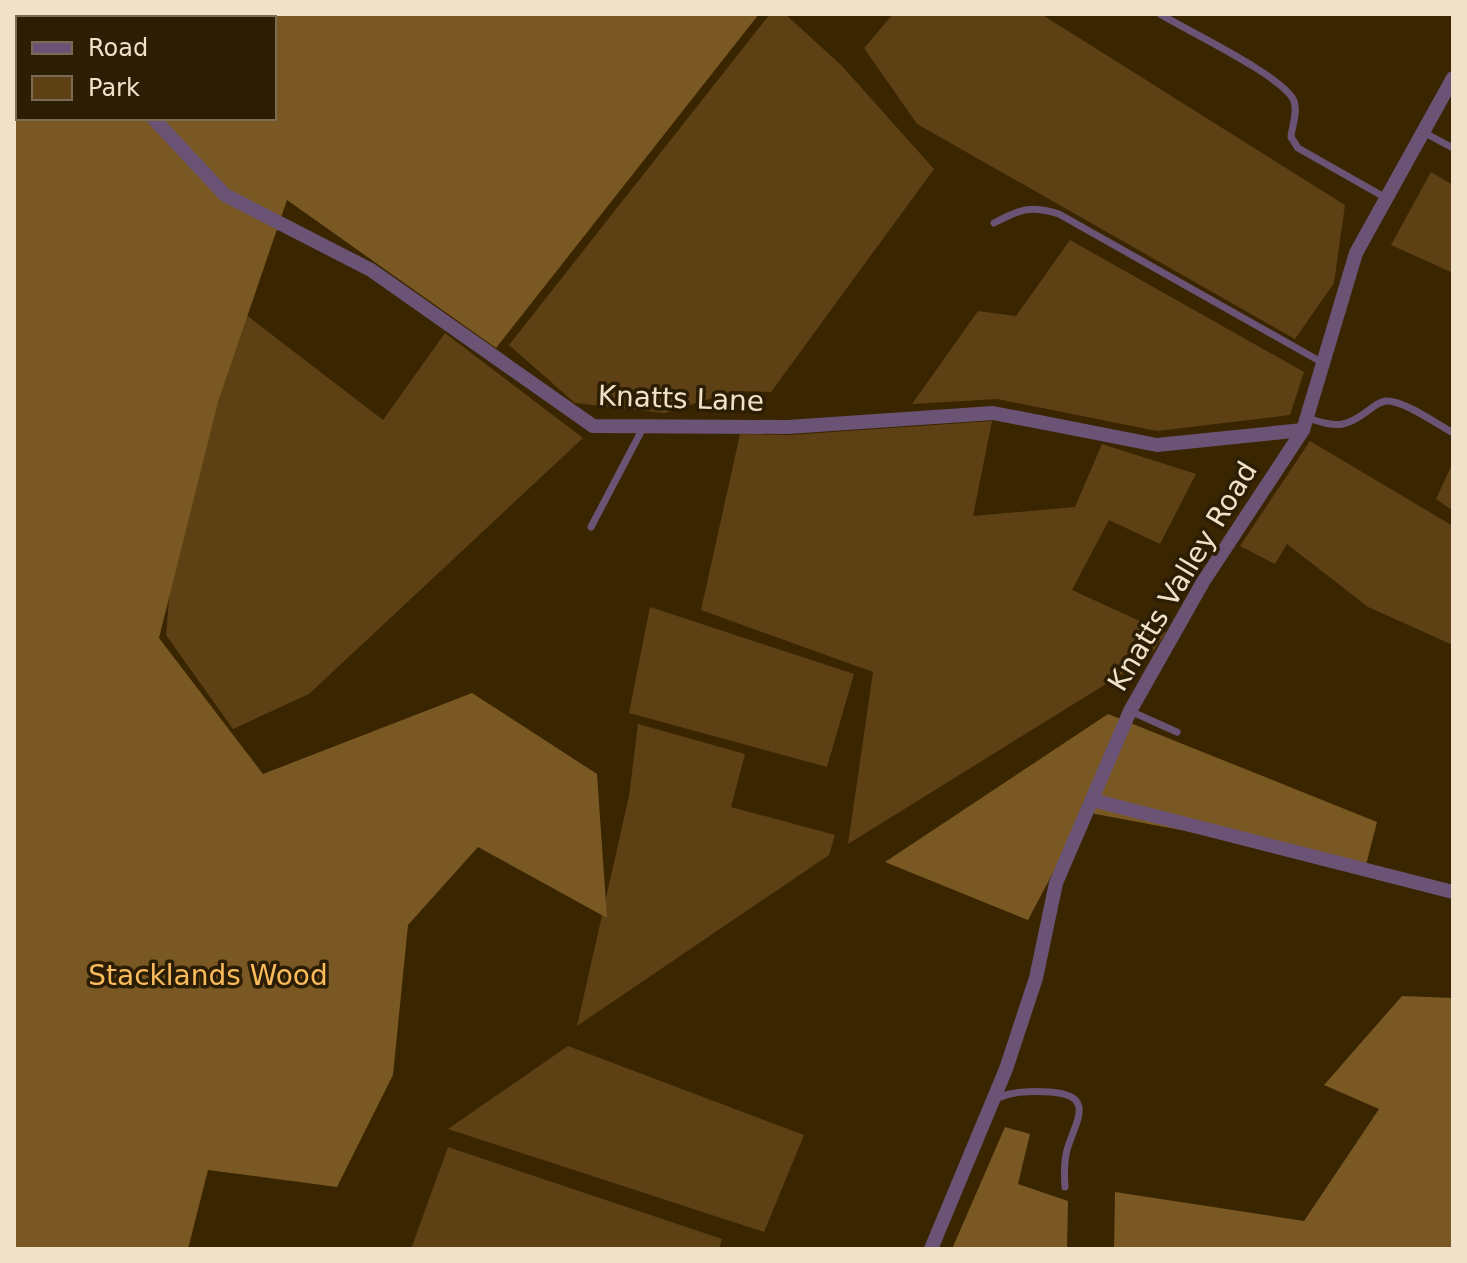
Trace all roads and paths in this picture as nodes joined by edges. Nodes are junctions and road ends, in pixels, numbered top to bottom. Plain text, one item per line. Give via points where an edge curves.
1 (1160, 14) edge
2 (1453, 78) edge
3 (155, 120) edge
4 (1422, 132) junction
5 (1453, 148) edge
6 (1386, 198) junction
7 (994, 223) dead end
8 (1323, 363) junction
9 (1305, 424) junction
10 (644, 426) junction
11 (1453, 433) edge
12 (591, 527) dead end
13 (1130, 711) junction
14 (1177, 732) dead end
15 (1092, 800) junction
16 (1453, 892) edge
17 (993, 1100) junction
18 (1065, 1187) dead end
19 (931, 1249) edge

1 - 6 lane via 1288,91 1296,107 1291,137 1298,148
2 - 4 street, Knatts Valley Road
3 - 10 street, Knatts Lane via 225,195 371,270 593,426
4 - 5 lane
4 - 6 street, Knatts Valley Road
6 - 8 street, Knatts Valley Road via 1356,253
7 - 8 lane via 1036,207 1059,214
8 - 9 street, Knatts Valley Road
9 - 10 street, Knatts Lane via 1157,445 993,413 788,427
9 - 11 lane via 1351,424 1388,401
9 - 13 street, Knatts Valley Road via 1203,582
10 - 12 lane
13 - 14 lane
13 - 15 street, Knatts Valley Road
15 - 16 street
15 - 17 street, Knatts Valley Road via 1056,883 1036,978
17 - 18 lane via 1027,1091 1071,1096 1078,1102 1081,1112 1065,1162
17 - 19 street, Knatts Valley Road

